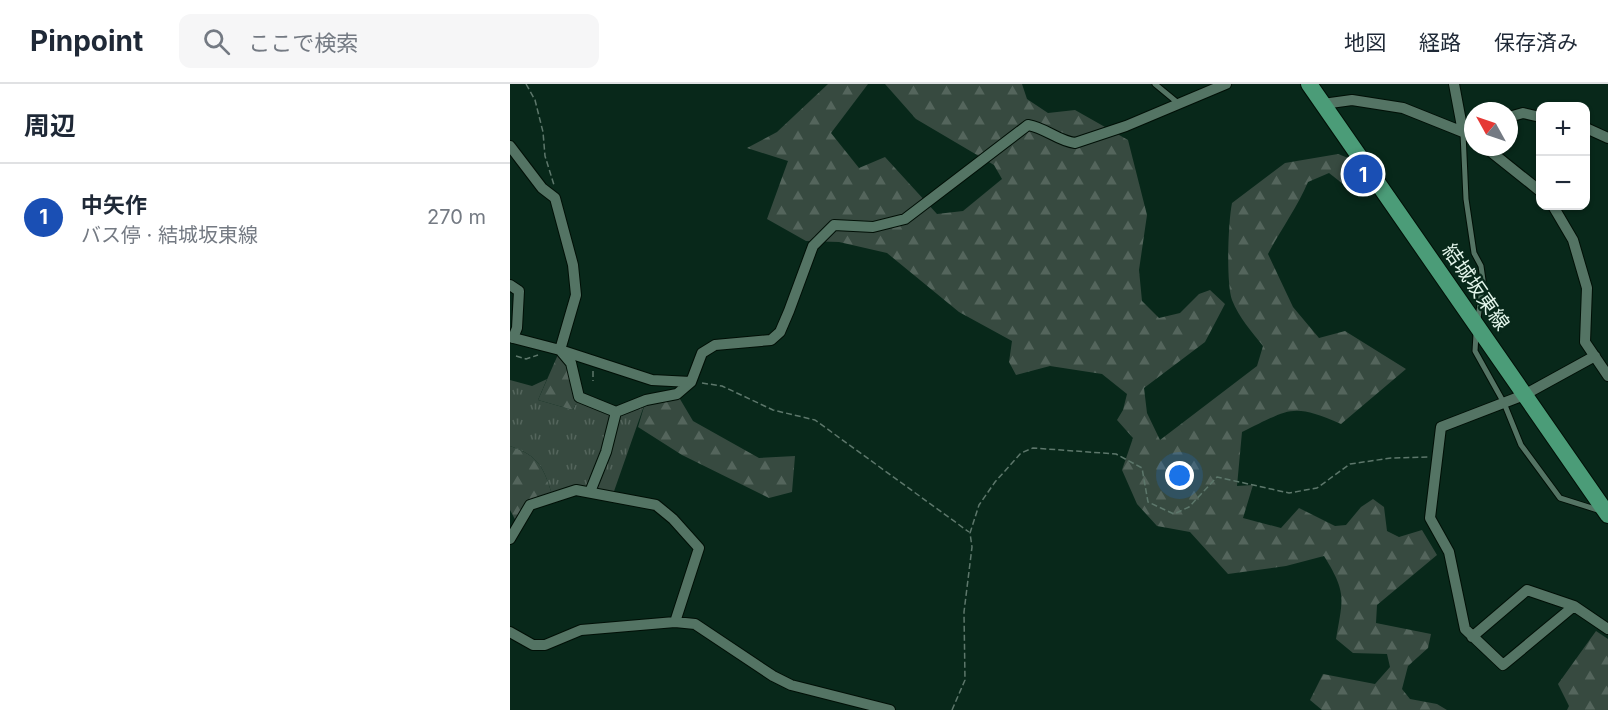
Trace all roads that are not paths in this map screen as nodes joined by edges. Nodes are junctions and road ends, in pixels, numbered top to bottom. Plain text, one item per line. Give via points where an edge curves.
1 (1155, 84) edge
2 (1226, 84) edge
3 (1309, 84) edge
4 (1454, 84) edge
5 (1323, 104) junction
6 (1179, 105) junction
7 (1518, 114) edge
8 (1536, 116) edge
9 (1464, 117) edge
10 (1464, 129) edge
11 (1590, 130) edge
12 (1608, 138) edge
13 (510, 146) edge
14 (1467, 156) edge
15 (1496, 156) edge
16 (1536, 188) edge
17 (1555, 210) edge
18 (510, 285) edge
19 (1477, 325) junction
20 (511, 338) edge
21 (560, 350) junction
22 (1595, 356) junction
23 (1608, 376) edge
24 (691, 382) junction
25 (1524, 395) junction
26 (1504, 403) junction
27 (616, 412) junction
28 (590, 492) junction
29 (1607, 513) edge
30 (510, 539) edge
31 (1574, 606) junction
32 (675, 622) junction
33 (1608, 629) edge
34 (510, 632) edge
35 (1472, 637) junction
36 (890, 710) edge

1 - 6 lane
2 - 6 street
3 - 5 main road, 結城坂東線
4 - 9 street
5 - 10 street via 1352,100 1403,108
5 - 19 main road, 結城坂東線
6 - 24 street via 1075,143 1041,127 1028,126 905,219 873,227 834,225 813,246 780,332 771,340 715,345 702,353
7 - 8 street
11 - 12 street
13 - 21 street via 542,188 555,198 573,265 576,295
14 - 19 lane via 1466,200 1474,253 1483,280
15 - 16 street
17 - 22 street via 1573,240 1587,288 1585,342
18 - 20 street via 519,291 517,328
19 - 25 main road, 結城坂東線
19 - 26 lane via 1475,351
20 - 21 street
21 - 24 street via 652,380
21 - 27 street via 571,363 579,397
22 - 23 street
22 - 25 street
24 - 27 street via 677,394 646,400
25 - 26 street
25 - 29 main road, 結城坂東線
26 - 29 lane via 1521,445 1560,498
26 - 35 street via 1441,427 1430,518 1449,552 1465,629
27 - 28 street
28 - 30 street via 576,490 530,505
28 - 32 street via 656,505 699,548
31 - 33 street
31 - 35 street via 1527,590
31 - 35 street via 1503,664
32 - 34 street via 581,630 544,645 533,645
32 - 36 street via 695,624 791,685

